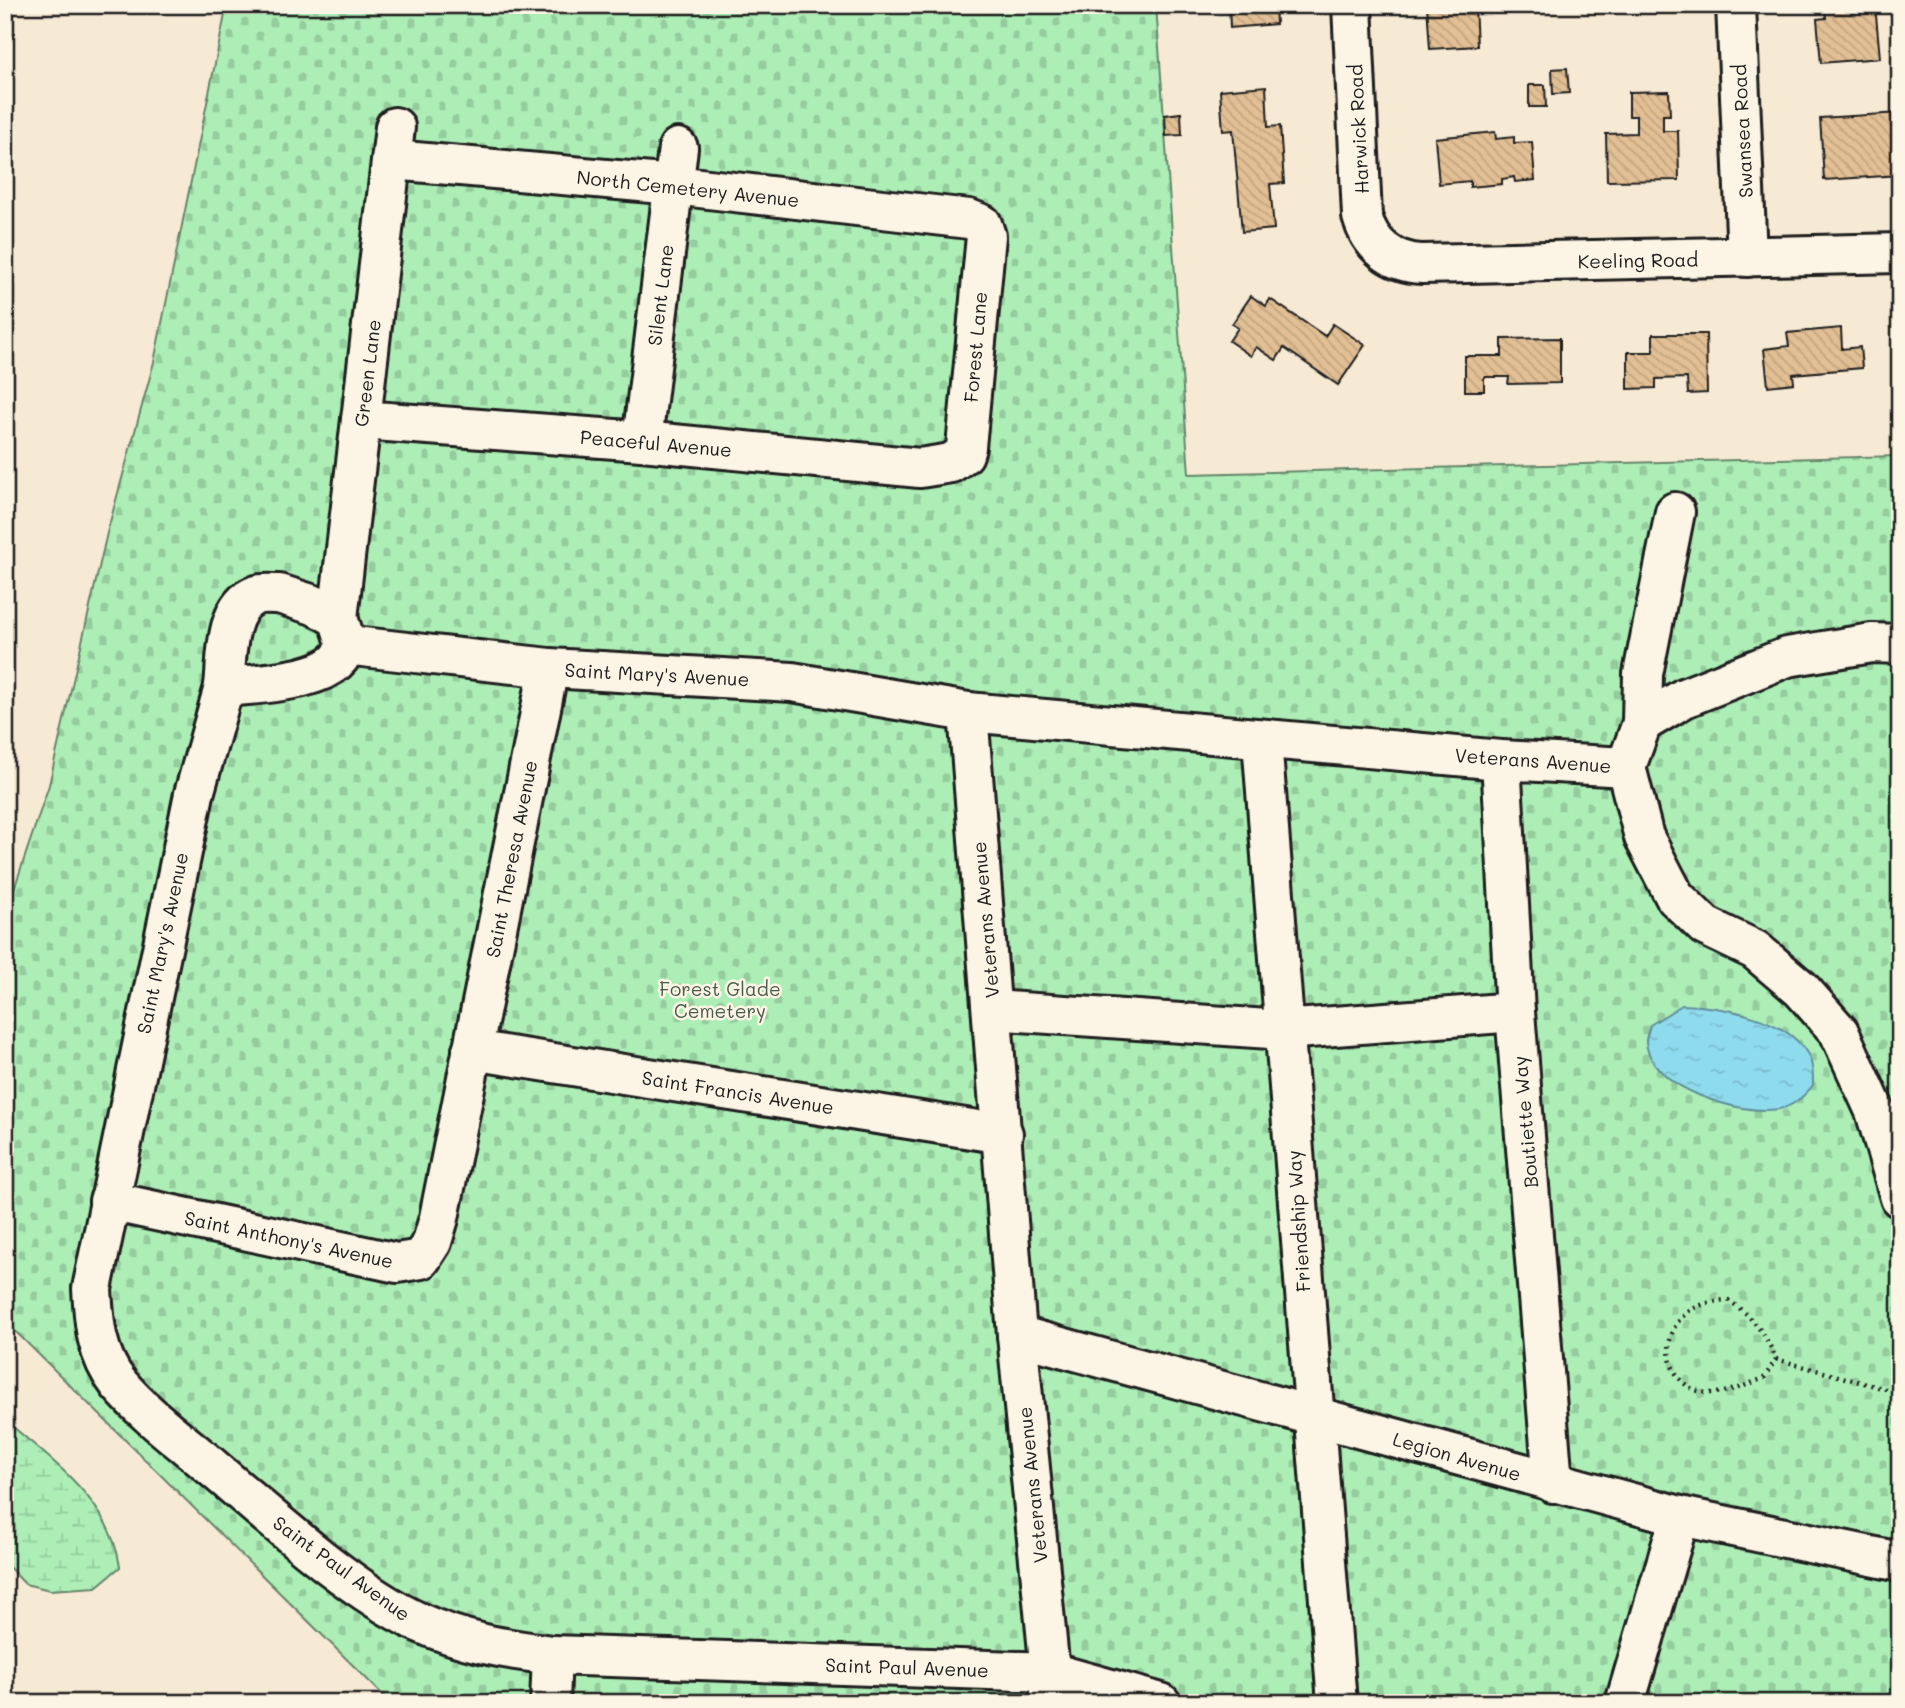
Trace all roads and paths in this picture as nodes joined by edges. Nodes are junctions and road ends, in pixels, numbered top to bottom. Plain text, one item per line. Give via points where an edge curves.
1 (1352, 5) edge
2 (1736, 5) edge
3 (394, 144) joint
4 (676, 167) junction
5 (982, 224) joint
6 (1380, 248) joint
7 (1900, 253) edge
8 (1747, 257) junction
9 (361, 420) junction
10 (642, 441) junction
11 (951, 463) joint
12 (1675, 512) dead end
13 (341, 631) junction
14 (1900, 644) edge
15 (549, 668) junction
16 (224, 687) junction
17 (968, 712) junction
18 (1642, 723) junction
19 (1262, 740) junction
20 (1501, 760) junction
21 (1626, 766) junction
22 (992, 1010) junction
23 (1515, 1012) junction
24 (1283, 1030) junction
25 (472, 1050) junction
26 (1003, 1133) junction
27 (1899, 1190) edge
28 (109, 1201) junction
29 (1017, 1335) junction
30 (1776, 1359) junction
31 (1900, 1393) edge
32 (1313, 1415) junction
33 (1553, 1483) junction
34 (1680, 1516) junction
35 (1900, 1562) edge
36 (552, 1655) junction
37 (1050, 1687) edge
38 (550, 1703) edge
39 (1161, 1703) edge
40 (1337, 1703) edge
41 (1625, 1703) edge

1 - 6 street, Harwick Road via 1362,216
2 - 8 street, Swansea Road
3 - 4 street, North Cemetery Avenue
3 - 9 street, Green Lane
4 - 5 street, North Cemetery Avenue
4 - 10 street, Silent Lane
5 - 11 street, Forest Lane via 986,236 966,447
6 - 8 street, Keeling Road via 1404,262 1422,264
7 - 8 street, Keeling Road
9 - 10 street, Peaceful Avenue
9 - 13 street, Green Lane
10 - 11 street, Peaceful Avenue via 920,468
12 - 18 street via 1643,674
13 - 15 street, Saint Mary's Avenue
13 - 16 street via 338,660 322,672
13 - 16 street, Saint Mary's Avenue via 314,605 279,594 256,595 239,610 230,631
14 - 18 street via 1872,643 1787,657 1684,698
15 - 17 street, Saint Mary's Avenue via 792,682
15 - 25 street, Saint Theresa Avenue
16 - 28 street, Saint Mary's Avenue via 194,794
17 - 19 street, Veterans Avenue
17 - 22 street, Veterans Avenue
18 - 21 street
19 - 20 street, Veterans Avenue
19 - 24 street, Friendship Way
20 - 21 street, Veterans Avenue
20 - 23 street, Boutiette Way
21 - 27 street via 1644,837 1675,897 1705,926 1755,950 1801,989 1839,1032 1875,1111
22 - 24 street
22 - 26 street, Veterans Avenue
23 - 24 street
23 - 33 street, Boutiette Way
24 - 32 street, Friendship Way
25 - 26 street, Saint Francis Avenue
25 - 28 street, Saint Anthony's Avenue via 439,1218 421,1259 397,1263
26 - 29 street, Veterans Avenue
28 - 36 street, Saint Paul Avenue via 92,1289 100,1351 119,1383 287,1530 364,1589 453,1637
29 - 32 street, Legion Avenue
29 - 37 street, Veterans Avenue
30 - 30 path via 1764,1378 1710,1394 1684,1383 1671,1368 1669,1337 1683,1315 1697,1305 1728,1300 1745,1311 1765,1335
30 - 31 path
32 - 33 street, Legion Avenue
32 - 40 street, Friendship Way
33 - 34 street, Legion Avenue
34 - 35 street, Legion Avenue
34 - 41 street
36 - 37 street, Saint Paul Avenue
36 - 38 street
37 - 39 street

